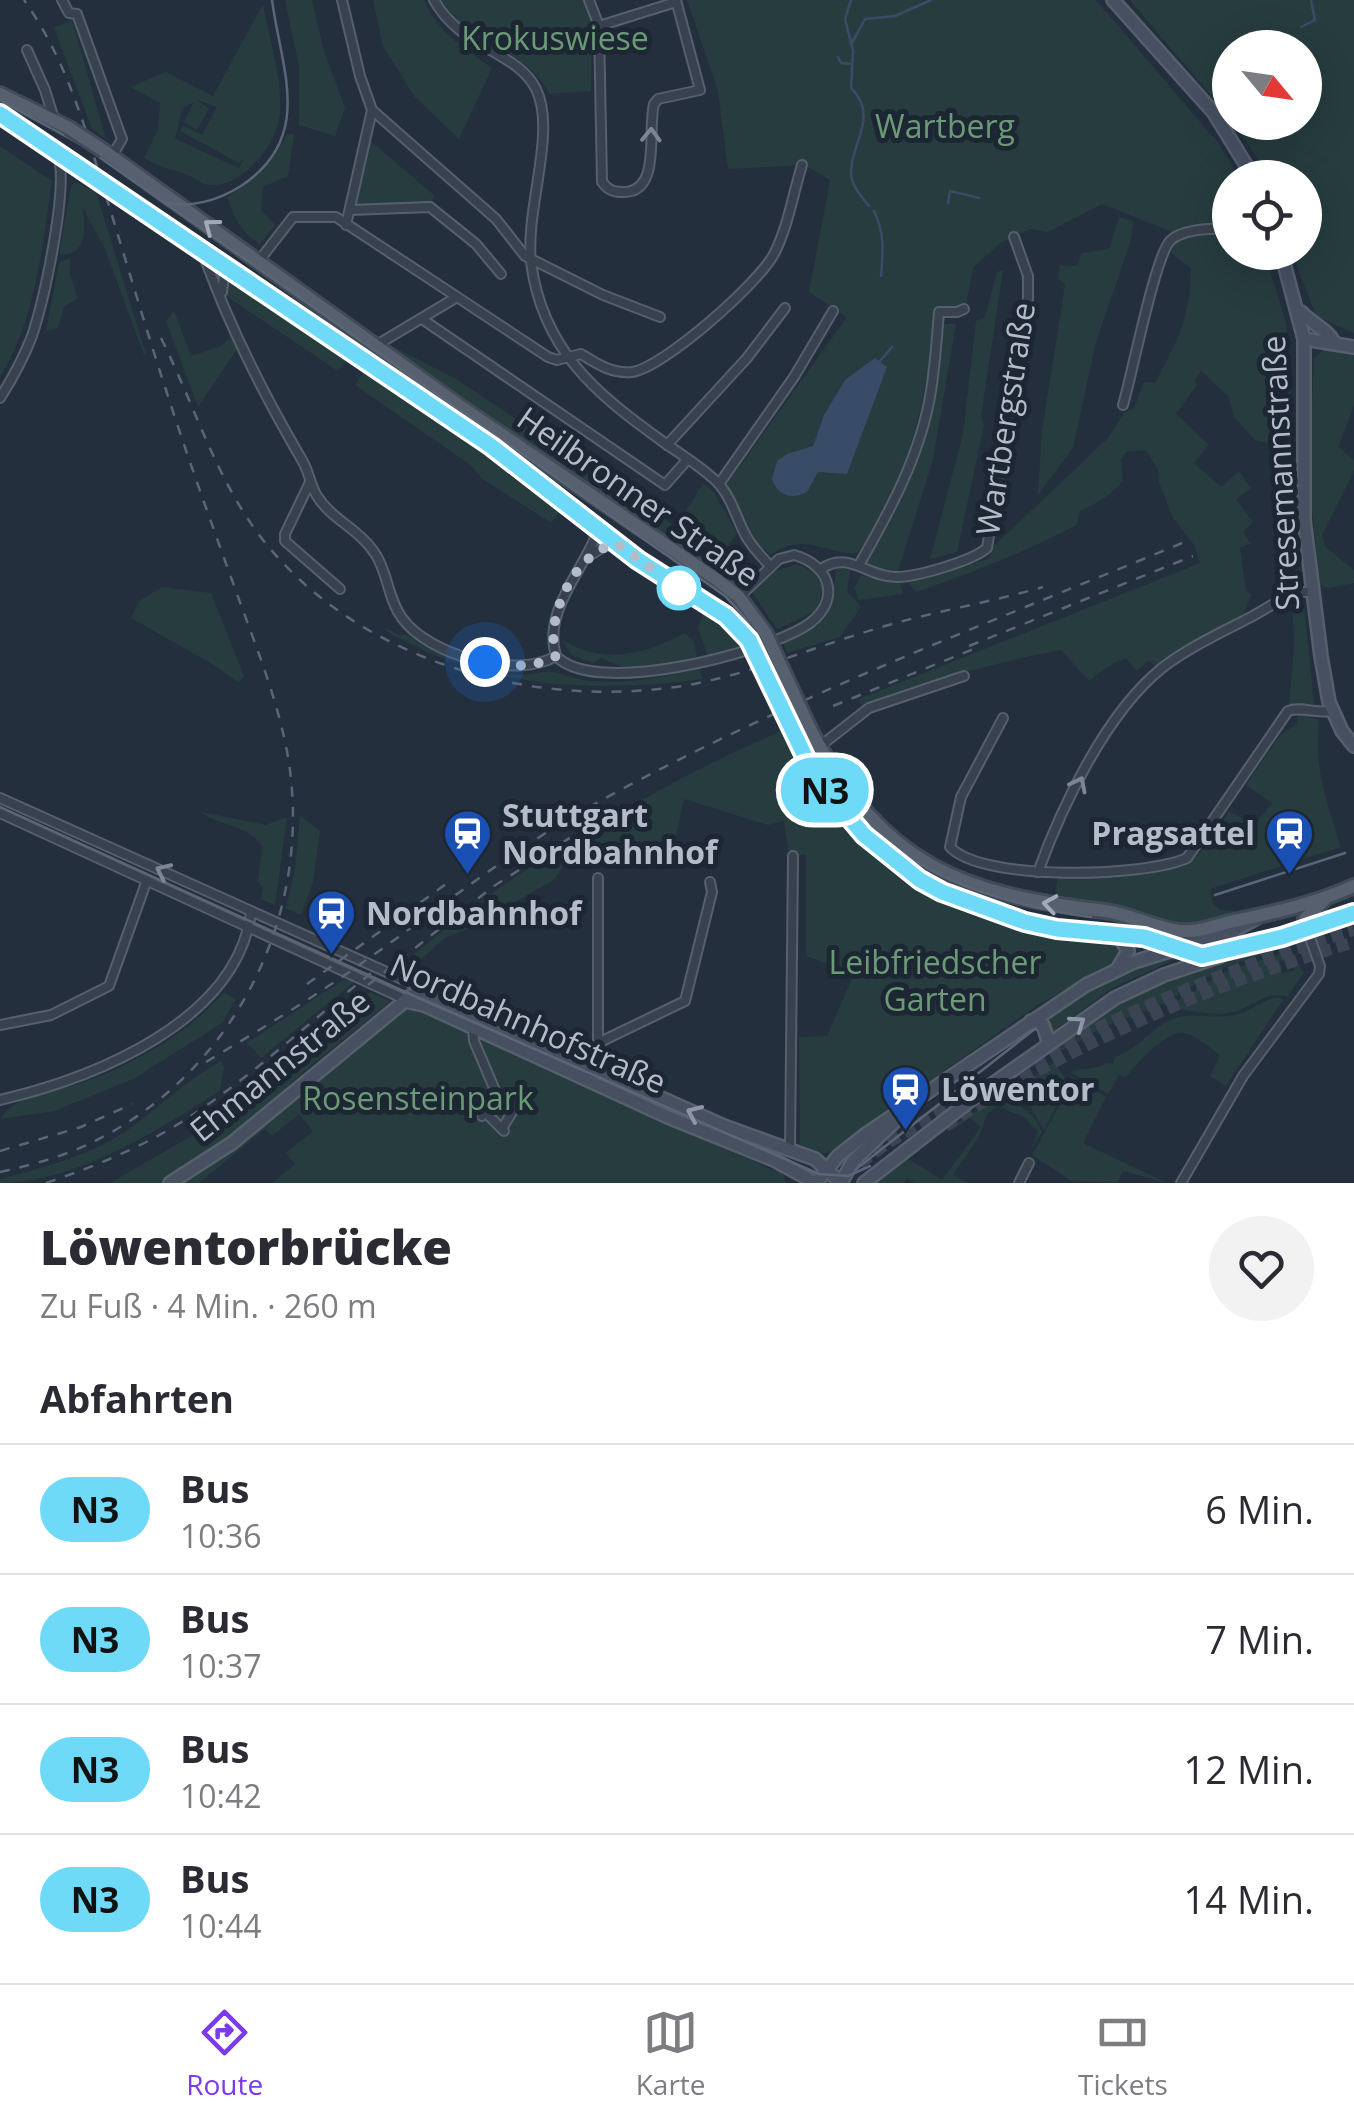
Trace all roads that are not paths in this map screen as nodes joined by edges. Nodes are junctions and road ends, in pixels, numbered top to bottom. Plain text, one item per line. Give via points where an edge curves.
1 (62, 0) edge
2 (82, 0) edge
3 (342, 0) edge
4 (434, 0) edge
5 (589, 0) edge
6 (1112, 0) edge
7 (676, 1) edge
8 (77, 14) junction
9 (598, 26) junction
10 (27, 50) dead end
11 (0, 94) edge
12 (372, 110) junction
13 (0, 114) edge
14 (54, 119) junction
15 (56, 150) junction
16 (108, 154) junction
17 (1244, 160) edge
18 (802, 165) dead end
19 (82, 167) junction
20 (62, 181) junction
21 (350, 210) junction
22 (346, 224) junction
23 (1212, 230) edge
24 (1014, 237) dead end
25 (202, 248) junction
26 (531, 261) junction
27 (258, 262) junction
28 (1286, 270) edge
29 (236, 272) junction
30 (501, 274) dead end
31 (222, 297) junction
32 (457, 298) junction
33 (785, 308) dead end
34 (964, 309) dead end
35 (1298, 309) junction
36 (833, 311) dead end
37 (660, 317) dead end
38 (422, 320) junction
39 (1304, 339) junction
40 (1334, 342) junction
41 (374, 346) junction
42 (1354, 346) edge
43 (567, 357) junction
44 (1306, 364) junction
45 (0, 398) edge
46 (1123, 404) dead end
47 (667, 444) junction
48 (688, 460) junction
49 (310, 482) junction
50 (719, 484) junction
51 (592, 524) junction
52 (617, 544) junction
53 (585, 558) junction
54 (859, 565) junction
55 (770, 566) junction
56 (821, 569) junction
57 (340, 588) dead end
58 (1312, 592) junction
59 (739, 596) junction
60 (556, 656) junction
61 (964, 676) dead end
62 (1332, 711) junction
63 (1003, 718) dead end
64 (819, 746) junction
65 (1354, 746) edge
66 (0, 798) edge
67 (0, 813) edge
68 (793, 855) dead end
69 (1038, 872) junction
70 (598, 878) dead end
71 (147, 880) junction
72 (710, 882) dead end
73 (1354, 886) edge
74 (1326, 898) junction
75 (1098, 911) junction
76 (251, 912) junction
77 (1350, 916) edge
78 (1259, 917) junction
79 (248, 926) junction
80 (1307, 930) junction
81 (1180, 931) junction
82 (1096, 932) junction
83 (1118, 934) junction
84 (1186, 949) junction
85 (1227, 952) junction
86 (1116, 970) junction
87 (1164, 975) junction
88 (422, 990) junction
89 (404, 1002) junction
90 (1032, 1021) junction
91 (0, 1025) edge
92 (473, 1027) junction
93 (598, 1043) junction
94 (1049, 1044) junction
95 (588, 1066) junction
96 (591, 1082) junction
97 (497, 1095) junction
98 (0, 1100) edge
99 (914, 1101) junction
100 (790, 1149) junction
101 (1029, 1163) dead end
102 (828, 1170) junction
103 (170, 1183) edge
104 (816, 1183) edge
105 (841, 1183) edge
106 (864, 1183) edge
107 (1019, 1183) edge
108 (1181, 1183) edge

1 - 8 street
2 - 8 street
3 - 12 street
4 - 26 street via 452,26 523,71 537,90 545,124
5 - 9 street
6 - 17 main road via 1208,106
7 - 9 street
9 -> 7 street via 602,182 611,190 636,191 650,162 658,99 700,90
8 - 16 street via 122,134
10 - 14 street
11 - 14 main road, Heilbronner Straße
12 - 21 street
12 - 26 street via 496,219
13 - 15 main road, Heilbronner Straße
14 - 16 main road, Heilbronner Straße, bridge
15 - 19 main road, Heilbronner Straße
15 - 20 street
27 -> 16 main road, Heilbronner Straße
18 - 43 street via 772,258 664,359 623,373 582,354
19 - 20 street
19 - 25 main road, Heilbronner Straße, bridge
20 - 45 street via 37,319
21 - 22 street
21 - 30 street via 430,207
22 - 27 street via 336,217 292,217
22 - 32 street
23 - 46 street via 1170,241
24 - 54 street, Wartbergstraße via 1028,298 987,548 906,576
25 - 29 main road, Heilbronner Straße
25 - 31 street
26 - 37 street
26 - 43 street
27 - 41 main road, Heilbronner Straße
28 - 35 main road, Stresemannstraße
29 - 31 street via 224,276
29 - 51 main road, Heilbronner Straße via 516,463
31 - 49 street
32 - 38 street
32 - 43 street via 548,357
33 - 47 street
34 - 54 street via 939,312 923,429
35 - 39 main road, Stresemannstraße
35 - 40 main road
36 - 50 street
38 - 41 street
38 - 48 street, Heilbronner Straße via 665,486
39 - 40 main road
39 - 44 main road, Stresemannstraße
40 - 42 main road
40 - 44 main road
41 - 59 main road, Heilbronner Straße
43 - 47 street via 603,398
44 - 58 main road, Stresemannstraße via 1303,500
47 - 48 street
48 - 50 street
49 - 57 street via 285,540
49 - 60 street via 326,508 378,557 393,605 422,638 451,652 518,667
50 - 55 street
51 - 52 main road, Heilbronner Straße
51 - 53 street via 595,538
52 - 53 street
52 - 82 main road, Heilbronner Straße, bridge via 726,616 749,640 810,770 887,856 942,892 1025,922
53 - 60 street via 558,615
54 - 56 street, Wartbergstraße via 833,561
55 - 56 street, Wartbergstraße via 794,554
55 - 59 street
56 - 60 street via 828,598 813,621 734,654 604,674 576,670
58 - 62 main road, Stresemannstraße
69 -> 58 street via 1086,770 1136,693 1196,646 1294,592
59 - 64 main road, Heilbronner Straße, bridge via 766,634
61 - 64 street via 869,708
62 - 65 main road, Stresemannstraße
62 - 69 street via 1288,711 1187,858 1114,870
63 - 69 street via 961,797 950,847 992,867
75 -> 64 main road, Heilbronner Straße via 993,891 925,862 877,826
76 -> 66 street, Nordbahnhofstraße
67 - 71 street, Nordbahnhofstraße
68 - 100 street
70 - 93 street
71 - 79 street, Nordbahnhofstraße
71 - 91 street via 109,986 51,1015
72 - 93 street via 684,1001
73 - 74 main road
74 - 78 main road
74 - 80 main road via 1305,919
75 - 81 main road, Heilbronner Straße
75 - 82 main road
76 - 79 street
76 - 88 street, Nordbahnhofstraße
77 - 80 main road
78 - 81 main road, Heilbronner Straße
78 - 84 main road
79 - 89 street, Nordbahnhofstraße
79 - 98 street via 217,989 184,1019 100,1067
80 - 85 main road
80 - 108 street via 1319,974 1243,1076
81 - 84 main road via 1190,938
82 - 83 main road, Heilbronner Straße
83 - 84 main road
83 - 86 main road via 1128,951
84 - 85 main road via 1207,956
84 - 86 main road
84 - 87 main road
85 - 87 main road
86 - 90 main road
94 -> 87 main road via 1115,998
88 - 89 main road, Ehmannstraße
88 - 95 main road, Nordbahnhofstraße
89 - 92 main road, Nordbahnhofstraße
89 - 103 main road, Ehmannstraße via 232,1143
90 - 94 main road via 1043,1025
90 - 99 main road
92 - 96 main road, Nordbahnhofstraße
92 - 97 street
93 - 95 street
94 - 106 main road
95 - 96 street
100 -> 95 main road, Nordbahnhofstraße
96 - 104 main road, Nordbahnhofstraße
97 - 97 street via 519,1105 504,1129 484,1115
99 - 102 main road
99 - 105 main road via 853,1161
100 - 102 main road, Nordbahnhofstraße
101 - 107 street
102 - 104 main road
102 - 105 main road, Nordbahnhofstraße

